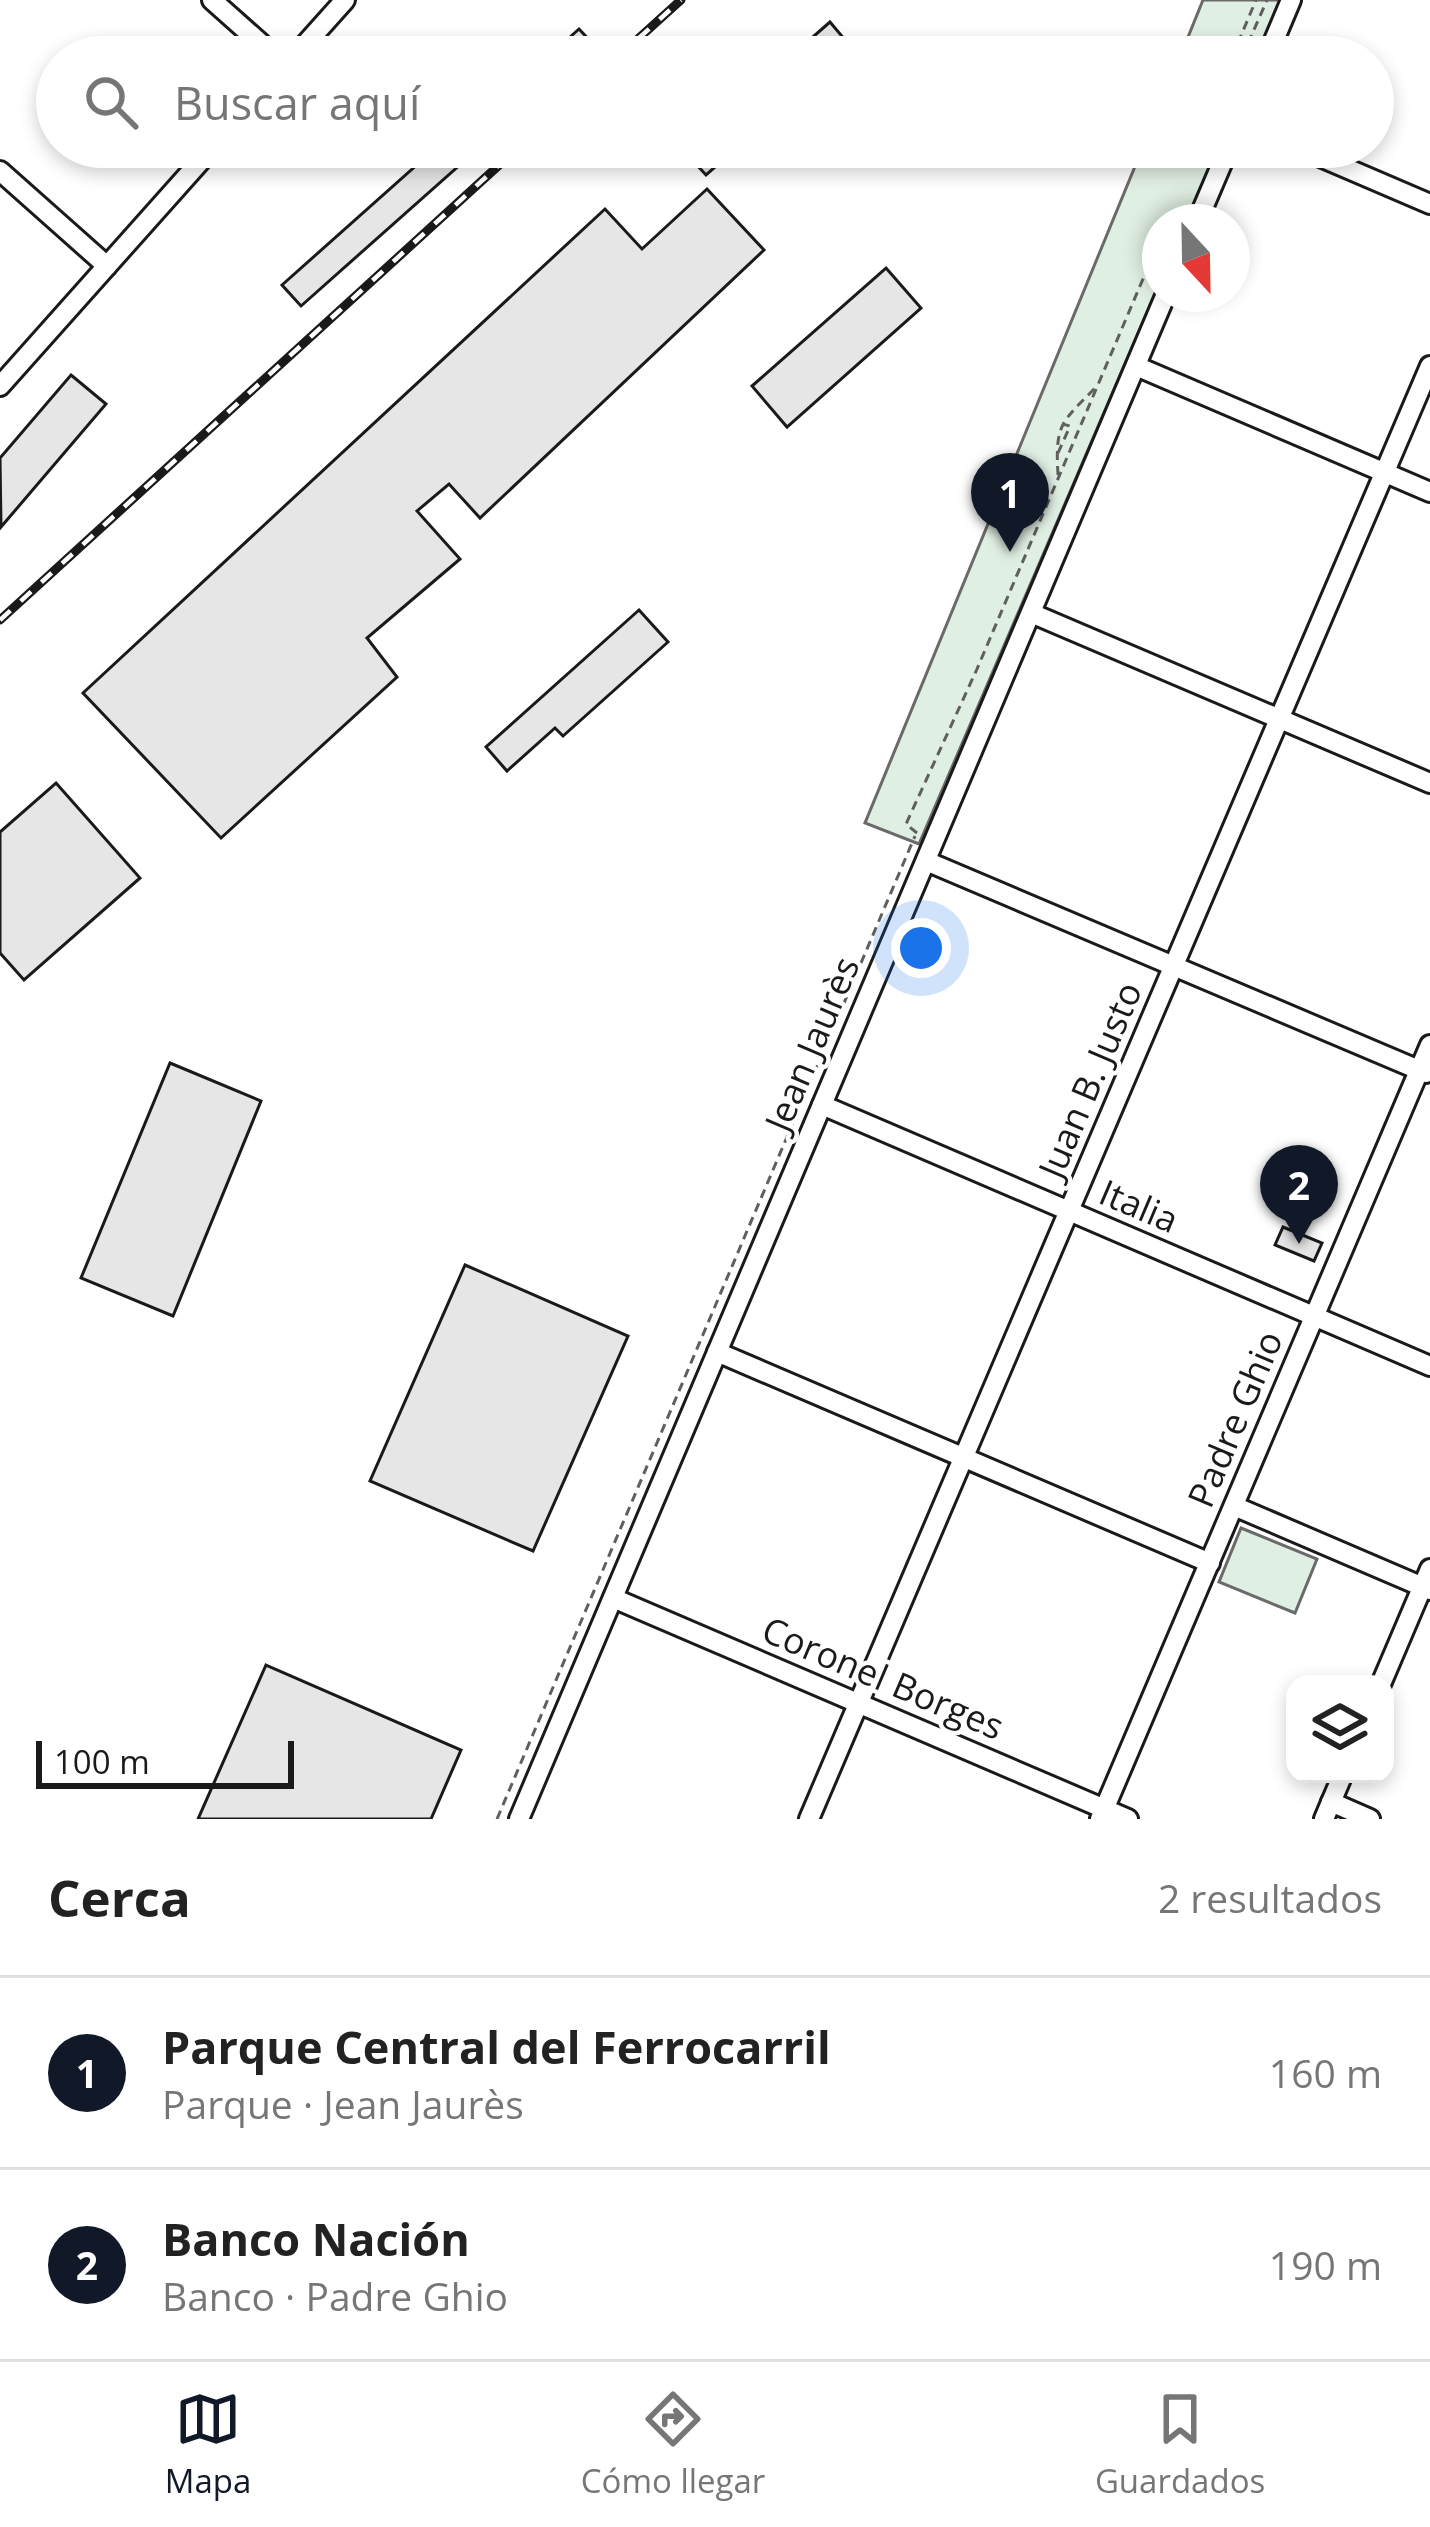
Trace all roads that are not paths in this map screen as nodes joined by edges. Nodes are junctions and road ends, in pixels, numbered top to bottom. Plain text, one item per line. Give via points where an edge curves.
1 (212, 0) edge
2 (345, 0) edge
3 (1291, 0) edge
4 (252, 36) edge
5 (313, 36) edge
6 (1276, 36) edge
7 (194, 168) edge
8 (1217, 168) edge
9 (1346, 168) edge
10 (0, 171) edge
11 (1198, 204) edge
12 (1430, 204) edge
13 (107, 266) junction
14 (1150, 312) edge
15 (1127, 365) junction
16 (1430, 366) edge
17 (0, 386) edge
18 (1385, 473) junction
19 (1430, 492) edge
20 (1031, 613) junction
21 (1280, 719) junction
22 (1430, 783) edge
23 (926, 861) junction
24 (1174, 966) junction
25 (1430, 1045) edge
26 (1425, 1073) edge
27 (822, 1105) junction
28 (1070, 1212) junction
29 (1315, 1317) junction
30 (717, 1352) junction
31 (1430, 1366) edge
32 (964, 1458) junction
33 (1234, 1506) junction
34 (1210, 1563) junction
35 (1428, 1582) edge
36 (613, 1598) junction
37 (1385, 1675) edge
38 (859, 1703) junction
39 (1339, 1783) edge
40 (1327, 1811) edge
41 (1102, 1814) edge
42 (519, 1819) edge
43 (809, 1819) edge
44 (1128, 1819) edge
45 (1370, 1819) edge

1 - 4 street
2 - 5 street
3 - 6 street
7 - 13 street
8 - 11 street
9 - 12 street
10 - 13 street
13 - 17 street
14 - 15 street, Jean Jaurès
15 - 18 street
15 - 20 street, Jean Jaurès
16 - 18 street, Juan B. Justo
18 - 19 street
18 - 21 street, Juan B. Justo
20 - 21 street
20 - 23 street, Jean Jaurès
21 - 22 street
21 - 24 street, Juan B. Justo
23 - 24 street
23 - 27 street, Jean Jaurès
24 - 26 street
24 - 28 street, Juan B. Justo
25 - 26 street, Padre Ghio
26 - 29 street, Padre Ghio
27 - 28 street, Italia
27 - 30 street, Jean Jaurès
28 - 29 street, Italia
28 - 32 street, Juan B. Justo
29 - 31 street, Italia
29 - 33 street, Padre Ghio
30 - 32 street
30 - 36 street, Jean Jaurès
32 - 34 street
32 - 38 street, Juan B. Justo
33 - 34 street, Padre Ghio
33 - 35 street
34 - 41 street, Padre Ghio
35 - 37 street
36 - 38 street, Coronel Borges
36 - 42 street, Jean Jaurès
38 - 41 street, Coronel Borges
38 - 43 street, Juan B. Justo
39 - 40 street
40 - 45 street
41 - 44 street, Coronel Borges

